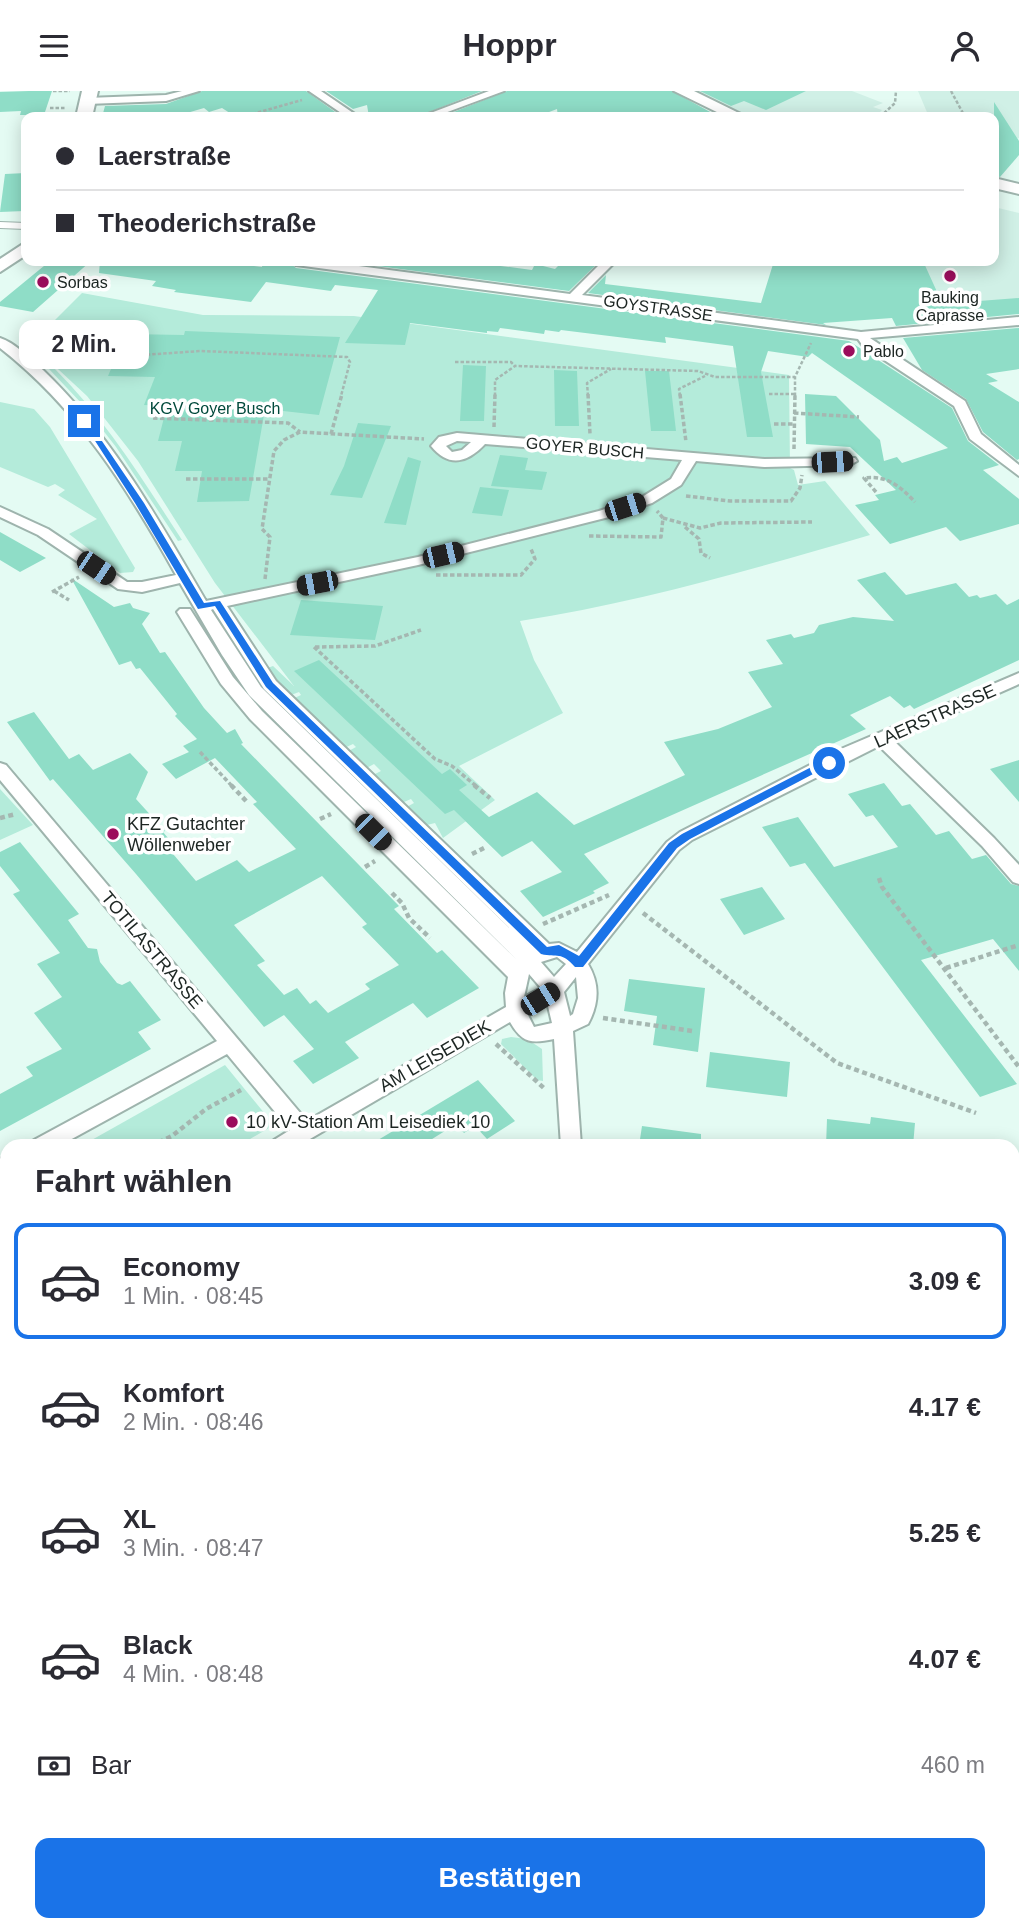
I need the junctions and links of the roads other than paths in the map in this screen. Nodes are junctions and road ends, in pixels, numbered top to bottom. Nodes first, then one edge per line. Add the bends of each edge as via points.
1 (194, 91) edge
2 (499, 91) edge
3 (682, 91) edge
4 (317, 93) edge
5 (89, 96) edge
6 (346, 112) edge
7 (439, 112) edge
8 (728, 112) edge
9 (999, 184) edge
10 (1019, 189) edge
11 (0, 225) edge
12 (21, 226) edge
13 (21, 251) edge
14 (334, 266) edge
15 (605, 266) edge
16 (0, 267) edge
17 (573, 297) junction
18 (1019, 321) edge
19 (862, 336) junction
20 (0, 342) edge
21 (440, 443) road end
22 (690, 457) junction
23 (850, 461) dead end
24 (1019, 473) edge
25 (0, 511) edge
26 (185, 577) junction
27 (201, 607) junction
28 (1019, 678) edge
29 (883, 740) junction
30 (0, 769) edge
31 (1019, 877) edge
32 (531, 963) junction
33 (579, 964) junction
34 (554, 990) junction
35 (515, 1013) junction
36 (563, 1028) junction
37 (231, 1043) junction
38 (304, 1132) junction
39 (54, 1139) edge
40 (292, 1139) edge
41 (571, 1139) edge

1 - 5 street via 166,98
2 - 7 street
3 - 8 street
4 - 6 street
9 - 10 street
11 - 12 lane
13 - 16 street
14 - 17 street, GOYSTRASSE
15 - 17 street
17 - 19 street, GOYSTRASSE
18 - 19 street, GOYSTRASSE
19 - 24 street via 960,404 975,436
20 - 26 street via 64,395 103,446
21 - 22 street, GOYER BUSCH via 457,437
22 - 23 street, GOYER BUSCH via 798,464
22 - 27 street via 676,482 647,500 418,561
25 - 26 street via 43,533 123,586
26 - 27 street
27 - 32 street via 270,685 525,933
27 - 32 street via 227,680 256,715
28 - 29 street, LAERSTRASSE
29 - 31 street
29 - 33 street, LAERSTRASSE via 847,753 686,836 673,846
30 - 37 street, TOTILASTRASSE
32 - 33 street via 559,950
32 - 34 street
32 - 35 street
33 - 34 street, LAERSTRASSE
33 - 36 street via 590,988 582,1017
34 - 35 street, AM LEISEDIEK
34 - 36 street
35 - 36 street via 530,1035
35 - 38 street, AM LEISEDIEK
36 - 41 street
37 - 38 street, TOTILASTRASSE
37 - 39 street
38 - 40 street, AM LEISEDIEK

